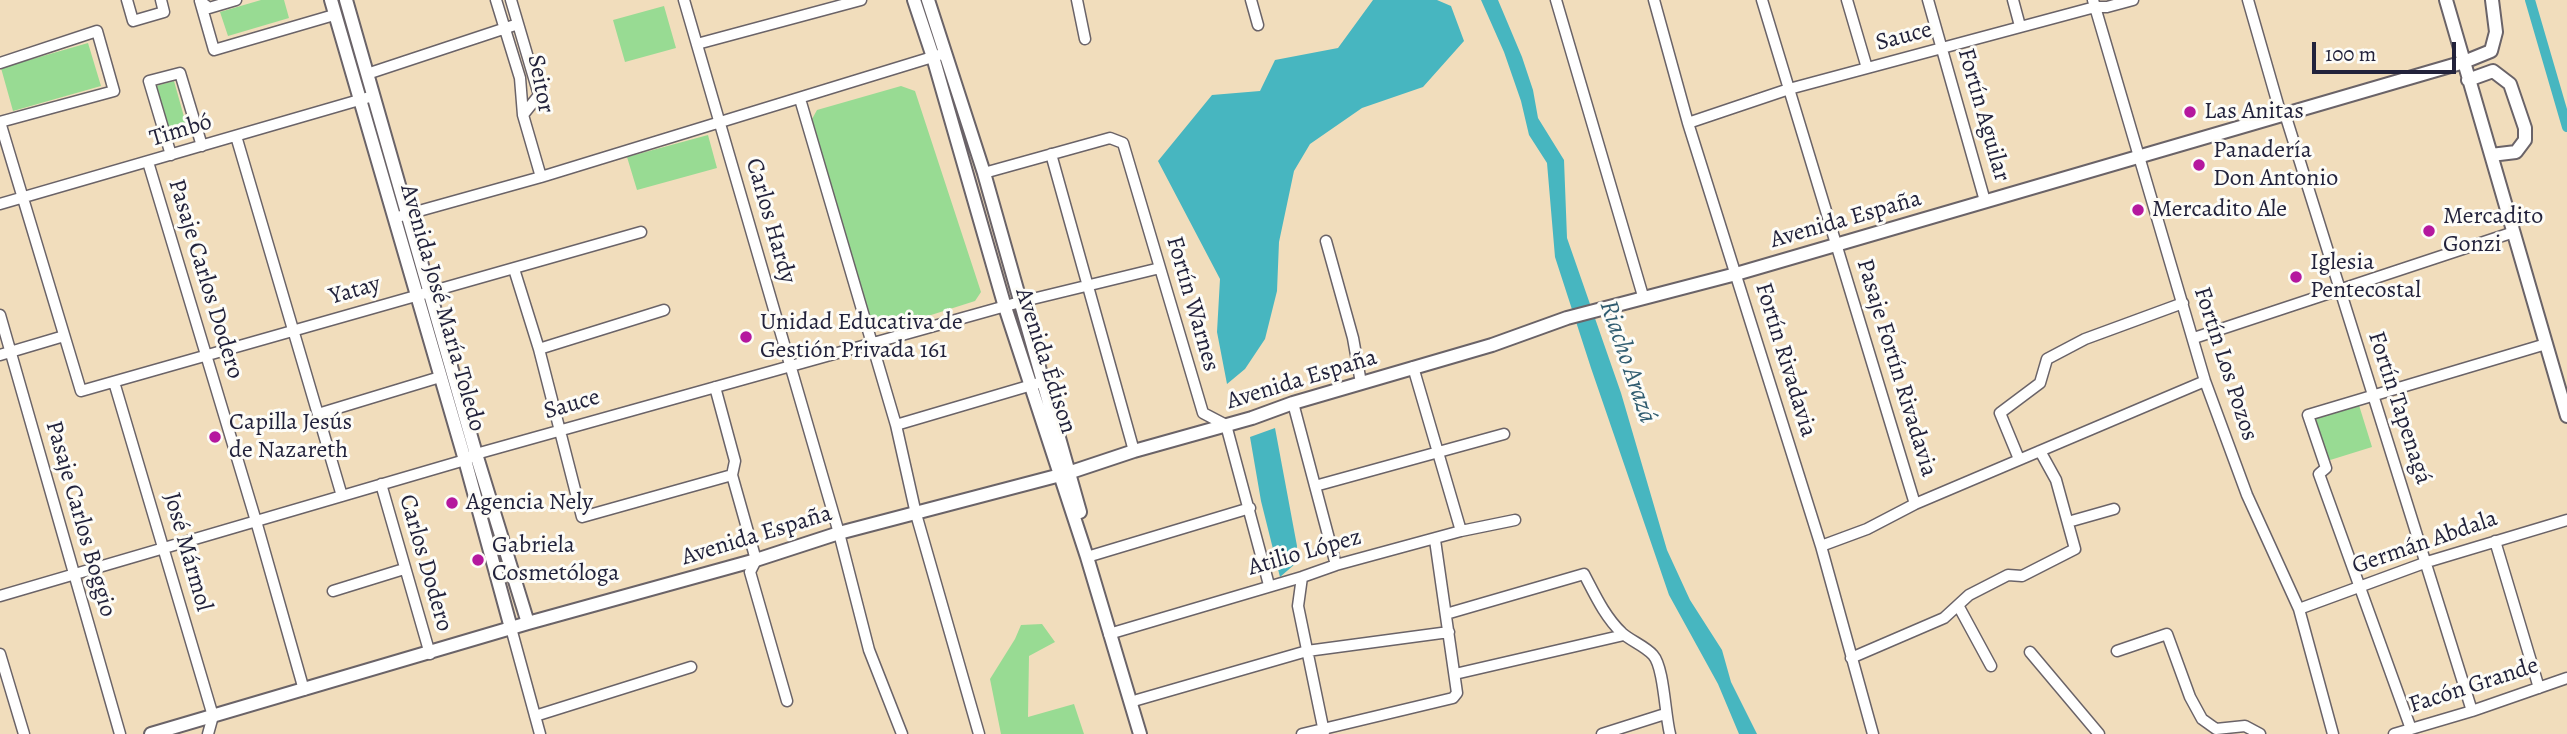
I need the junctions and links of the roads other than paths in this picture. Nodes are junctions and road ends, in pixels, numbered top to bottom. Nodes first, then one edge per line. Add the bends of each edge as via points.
1 (127, 0) edge
2 (161, 0) edge
3 (236, 0) edge
4 (331, 0) edge
5 (346, 0) edge
6 (496, 0) edge
7 (511, 0) edge
8 (684, 0) edge
9 (861, 0) edge
10 (914, 0) edge
11 (928, 0) edge
12 (1077, 0) edge
13 (1251, 0) edge
14 (1556, 0) edge
15 (1654, 0) edge
16 (1762, 0) edge
17 (1847, 0) edge
18 (1928, 0) edge
19 (2013, 0) edge
20 (2133, 0) edge
21 (2248, 0) edge
22 (2446, 0) edge
23 (2492, 0) edge
24 (2094, 3) edge
25 (334, 15) junction
26 (518, 23) junction
27 (1258, 25) dead end
28 (2020, 26) junction
29 (504, 27) junction
30 (1085, 39) dead end
31 (697, 44) junction
32 (1942, 49) junction
33 (939, 55) junction
34 (0, 62) edge
35 (2463, 62) junction
36 (1867, 68) junction
37 (367, 74) junction
38 (2468, 80) junction
39 (1789, 89) junction
40 (373, 96) junction
41 (800, 99) junction
42 (359, 100) junction
43 (2285, 114) junction
44 (523, 115) junction
45 (0, 122) edge
46 (719, 122) junction
47 (1688, 123) junction
48 (236, 136) junction
49 (202, 146) junction
50 (171, 155) junction
51 (1051, 155) junction
52 (2491, 155) junction
53 (2138, 156) junction
54 (148, 162) junction
55 (984, 173) junction
56 (541, 177) junction
57 (23, 198) junction
58 (1985, 201) junction
59 (0, 204) edge
60 (409, 214) junction
61 (393, 218) junction
62 (642, 232) dead end
63 (2514, 232) junction
64 (1326, 241) dead end
65 (1837, 244) junction
66 (1160, 268) junction
67 (514, 269) junction
68 (1736, 274) junction
69 (1089, 286) junction
70 (2339, 291) junction
71 (430, 292) junction
72 (416, 296) junction
73 (1643, 296) junction
74 (1020, 302) junction
75 (2183, 303) junction
76 (1005, 307) junction
77 (664, 310) dead end
78 (0, 316) edge
79 (293, 330) junction
80 (64, 336) junction
81 (2194, 338) junction
82 (872, 344) junction
83 (2546, 344) junction
84 (539, 349) junction
85 (11, 351) junction
86 (0, 355) edge
87 (205, 355) junction
88 (790, 366) junction
89 (1413, 367) junction
90 (440, 377) junction
91 (2205, 381) junction
92 (114, 382) junction
93 (1362, 383) junction
94 (1036, 384) junction
95 (715, 387) junction
96 (2373, 395) junction
97 (1293, 403) junction
98 (318, 414) junction
99 (2567, 416) edge
100 (896, 425) junction
101 (1226, 425) junction
102 (560, 430) junction
103 (1504, 434) dead end
104 (1134, 451) junction
105 (2040, 451) junction
106 (1438, 452) junction
107 (470, 457) junction
108 (2019, 459) junction
109 (1063, 474) junction
110 (732, 475) junction
111 (381, 484) junction
112 (1315, 486) junction
113 (342, 496) junction
114 (1915, 504) junction
115 (1250, 508) junction
116 (2114, 509) dead end
117 (916, 514) junction
118 (1515, 520) dead end
119 (2567, 520) edge
120 (256, 521) junction
121 (2068, 522) junction
122 (1461, 531) junction
123 (839, 533) junction
124 (1435, 540) junction
125 (2495, 541) junction
126 (1821, 546) junction
127 (165, 547) junction
128 (1090, 556) junction
129 (756, 560) junction
130 (2427, 562) junction
131 (1336, 565) junction
132 (404, 569) junction
133 (74, 574) junction
134 (1302, 578) junction
135 (1269, 585) junction
136 (2361, 586) junction
137 (333, 591) dead end
138 (0, 596) edge
139 (1959, 607) junction
140 (2298, 609) junction
141 (1446, 614) junction
142 (528, 623) junction
143 (511, 628) junction
144 (1449, 632) junction
145 (1111, 633) junction
146 (1624, 635) junction
147 (2117, 651) dead end
148 (1307, 652) junction
149 (2030, 652) dead end
150 (430, 653) junction
151 (0, 654) edge
152 (1851, 658) junction
153 (1991, 666) dead end
154 (691, 667) dead end
155 (1455, 674) junction
156 (2567, 678) edge
157 (2539, 688) junction
158 (304, 690) junction
159 (1137, 700) junction
160 (788, 701) dead end
161 (2472, 711) junction
162 (1665, 714) junction
163 (213, 716) junction
164 (535, 716) junction
165 (2411, 729) junction
166 (1324, 731) edge
167 (23, 734) edge
168 (120, 734) edge
169 (151, 734) edge
170 (208, 734) edge
171 (540, 734) edge
172 (902, 734) edge
173 (979, 734) edge
174 (1140, 734) edge
175 (1146, 734) edge
176 (1302, 734) edge
177 (1602, 734) edge
178 (1670, 734) edge
179 (1873, 734) edge
180 (2099, 734) edge
181 (2260, 734) edge
182 (2333, 734) edge
183 (2394, 734) edge

1 - 2 street via 133,21 164,12
3 - 25 street via 209,8 200,1 214,50
4 - 25 main road, Avenida José María Toledo
5 - 37 main road, Avenida José María Toledo
6 - 29 street, Seitor
7 - 26 street, Seitor
8 - 31 street, Carlos Hardy
9 - 31 street
10 - 33 main road, Avenida Édison
11 - 33 main road, Avenida Édison
12 - 30 street
13 - 27 street
14 - 73 street
15 - 47 street, Fortín Rivadavia
16 - 39 street, Pasaje Fortín Rivadavia
17 - 36 street
18 - 32 street, Fortín Aguilar
19 - 28 street
20 - 24 street, Sauce via 2108,7
21 - 43 street, Fortín Tapenagá via 2279,108
22 - 35 main road
23 - 35 main road, Avenida España via 2497,32 2491,51
24 - 28 street, Sauce
24 - 53 street, Fortín Los Pozos
25 - 42 main road, Avenida José María Toledo
26 - 29 street
26 - 44 street, Seitor via 538,95
28 - 32 street, Sauce
29 - 37 street
29 - 44 street, Seitor via 520,78
31 - 46 street, Carlos Hardy
32 - 36 street, Sauce
32 - 58 street, Fortín Aguilar
33 - 41 street
33 - 55 main road, Avenida Édison
33 - 76 main road, Avenida Édison
34 - 45 street via 97,31 114,91
35 - 38 main road
35 - 43 main road, Avenida España
36 - 39 street, Sauce
37 - 40 main road, Avenida José María Toledo
38 - 52 main road
38 - 52 main road via 2493,71 2504,77 2525,128 2525,141 2516,152
39 - 47 street, Sauce
39 - 65 street, Pasaje Fortín Rivadavia
40 - 42 street, Timbó
40 - 60 main road, Avenida José María Toledo
41 - 46 street
41 - 82 street
42 - 48 street, Timbó
42 - 61 main road, Avenida José María Toledo
43 - 53 main road, Avenida España
43 - 70 street, Fortín Tapenagá
44 - 56 street, Seitor
45 - 57 street
46 - 56 street
46 - 88 street, Carlos Hardy
47 - 68 street, Fortín Rivadavia
48 - 49 street, Timbó
48 - 79 street
49 - 50 street, Timbó
49 - 50 street via 180,73 149,81
50 - 54 street, Timbó
51 - 55 street
51 - 66 street, Fortín Warnes via 1110,138 1123,143
51 - 69 street
52 - 63 main road
53 - 58 main road, Avenida España
53 - 75 street, Fortín Los Pozos
54 - 57 street, Timbó
54 - 87 street, Pasaje Carlos Dodero
55 - 74 main road, Avenida Édison
56 - 60 street
57 - 59 street, Timbó
57 - 80 street
58 - 65 main road, Avenida España
60 - 61 street
60 - 71 main road, Avenida José María Toledo
61 - 72 main road, Avenida José María Toledo
62 - 67 street, Yatay
63 - 70 street
63 - 83 main road
64 - 93 street
65 - 68 main road, Avenida España
65 - 114 street, Pasaje Fortín Rivadavia
66 - 69 street, Sauce
66 - 101 street, Fortín Warnes via 1203,413
67 - 71 street, Yatay
67 - 84 street
68 - 73 main road, Avenida España
68 - 126 street, Fortín Rivadavia
69 - 74 street, Sauce
69 - 104 street
70 - 81 street
70 - 96 street, Fortín Tapenagá
71 - 72 street, Yatay
71 - 107 main road, Avenida José María Toledo
72 - 79 street, Yatay
72 - 90 main road, Avenida José María Toledo
73 - 89 main road, Avenida España
74 - 76 street, Sauce
74 - 94 main road, Avenida Édison
75 - 81 street, Fortín Los Pozos
75 - 108 street via 2085,339 2048,359 2040,383 2000,413
76 - 82 street, Sauce
76 - 94 main road, Avenida Édison
77 - 84 street
78 - 85 street, Pasaje Carlos Boggio
79 - 87 street, Yatay
79 - 98 street
80 - 85 street
80 - 92 street, Yatay via 81,391
81 - 91 street, Fortín Los Pozos
82 - 88 street, Sauce
82 - 100 street
83 - 96 street
83 - 99 main road
84 - 102 street
85 - 86 street
85 - 133 street, Pasaje Carlos Boggio
87 - 92 street, Yatay
87 - 120 street, Pasaje Carlos Dodero
88 - 95 street, Sauce
88 - 123 street, Carlos Hardy
89 - 93 main road, Avenida España
89 - 106 street
90 - 98 street
90 - 107 main road, Avenida José María Toledo
91 - 105 street
91 - 140 street, Fortín Los Pozos via 2247,495
92 - 127 street, José Mármol
93 - 97 main road, Avenida España
94 - 100 street
94 - 109 main road, Avenida Édison
95 - 102 street, Sauce
95 - 110 street via 735,461
96 - 130 street, Fortín Tapenagá
96 - 136 street via 2308,415 2326,468 2319,474
97 - 101 main road, Avenida España
97 - 112 street
98 - 113 street
100 - 117 street
101 - 104 main road, Avenida España
101 - 115 street
102 - 107 street, Sauce
102 - 110 street via 582,517
103 - 106 street
104 - 109 main road, Avenida España
105 - 108 street
105 - 121 street via 2056,480
106 - 112 street
106 - 122 street
107 - 111 street, Sauce
107 - 142 main road, Avenida José María Toledo
107 - 143 main road, Avenida José María Toledo
108 - 114 street
109 - 117 main road, Avenida España
109 - 128 main road, Avenida Édison
110 - 129 street
111 - 113 street, Sauce
111 - 132 street, Carlos Dodero
112 - 131 street
113 - 120 street, Sauce
114 - 126 street
115 - 128 street
115 - 135 street
116 - 121 street
117 - 123 main road, Avenida España
117 - 173 street
118 - 122 street, Atilio López
119 - 125 street, Germán Abdala
120 - 127 street, Sauce
120 - 158 street, Pasaje Carlos Dodero
121 - 139 street via 2074,549 2022,576 2008,575 1969,595
122 - 124 street, Atilio López
123 - 129 main road, Avenida España
123 - 172 street, Carlos Hardy via 869,650
124 - 131 street, Atilio López
124 - 141 street
125 - 130 street, Germán Abdala
125 - 157 street
126 - 152 street, Fortín Rivadavia
127 - 133 street, Sauce
127 - 163 street, José Mármol
128 - 145 main road, Avenida Édison
129 - 142 main road, Avenida España
129 - 160 street via 750,572
130 - 136 street, Germán Abdala
130 - 161 street, Fortín Tapenagá
131 - 134 street, Atilio López
132 - 137 street
132 - 150 street, Carlos Dodero
133 - 138 street, Sauce
133 - 168 street, Pasaje Carlos Boggio
134 - 135 street, Atilio López
134 - 148 street via 1298,606
135 - 145 street, Atilio López
136 - 140 street, Germán Abdala
136 - 165 street
139 - 152 street via 1944,618
139 - 153 street
140 - 182 street, Fortín Los Pozos
141 - 144 street
141 - 146 street via 1584,574 1610,621
142 - 143 main road, Avenida España
143 - 150 main road, Avenida España
143 - 164 street
144 - 148 street
144 - 155 street
145 - 159 main road, Avenida Édison
145 - 174 main road, Avenida Édison
146 - 155 street
146 - 162 street via 1653,655 1660,670
147 - 181 street via 2166,634 2202,719 2216,729 2245,726
148 - 159 street
148 - 166 street
149 - 180 street
150 - 158 main road, Avenida España
151 - 167 street
152 - 179 street, Fortín Rivadavia
154 - 164 street
155 - 166 street via 1458,693 1453,698
156 - 157 street, Facón Grande
157 - 161 street, Facón Grande
158 - 163 main road, Avenida España
159 - 175 main road, Avenida Édison
161 - 165 street, Facón Grande
162 - 177 street
162 - 178 street
163 - 169 main road, Avenida España
163 - 170 street
164 - 171 street
165 - 183 street, Facón Grande
166 - 176 street

